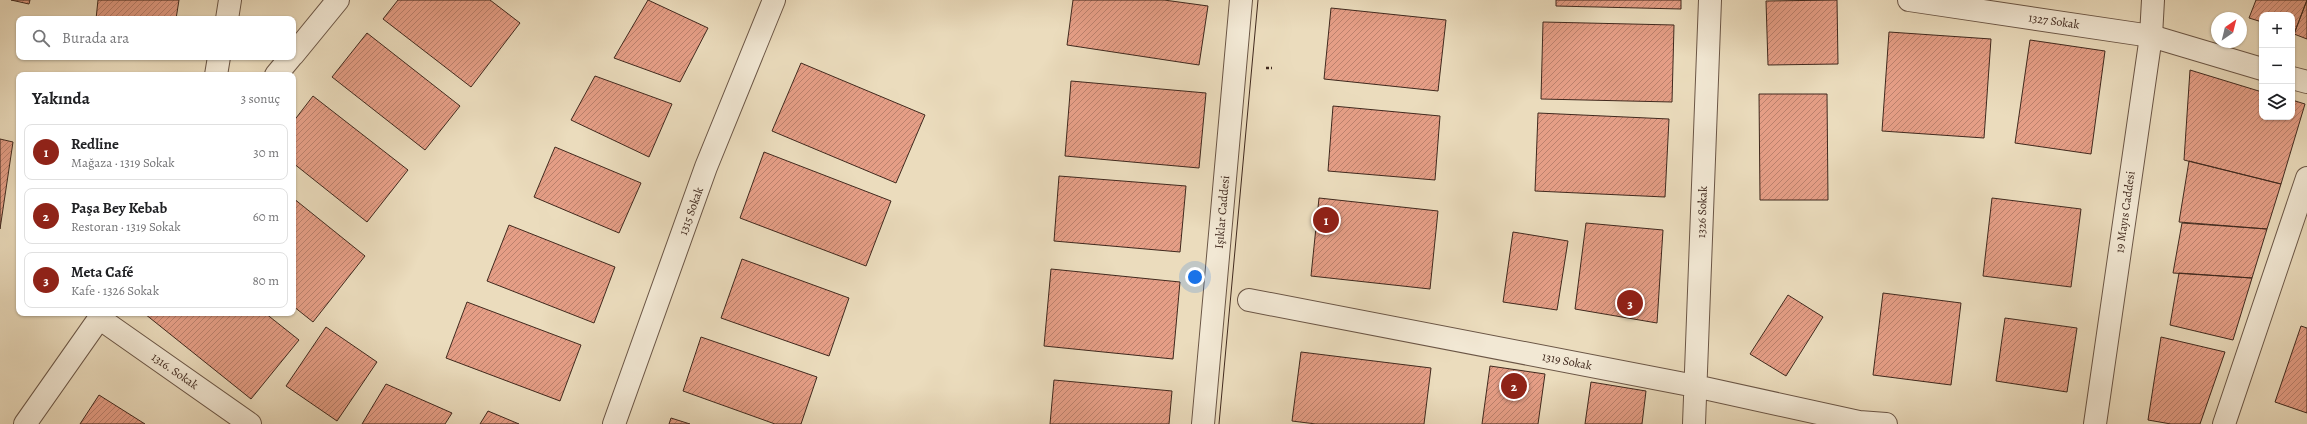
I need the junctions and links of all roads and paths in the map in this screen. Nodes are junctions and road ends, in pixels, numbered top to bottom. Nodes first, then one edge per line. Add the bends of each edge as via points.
1 (230, 0) edge
2 (338, 0) edge
3 (774, 0) edge
4 (1241, 0) edge
5 (1710, 0) edge
6 (1909, 0) edge
7 (2153, 0) edge
8 (227, 16) edge
9 (2151, 36) junction
10 (296, 51) edge
11 (218, 60) edge
12 (289, 60) edge
13 (2259, 68) edge
14 (216, 72) edge
15 (279, 72) edge
16 (2295, 79) edge
17 (2307, 82) edge
18 (2307, 178) edge
19 (1249, 300) dead end
20 (100, 316) edge
21 (102, 316) edge
22 (1696, 386) junction
23 (25, 424) edge
24 (250, 424) edge
25 (614, 424) edge
26 (1203, 424) edge
27 (1694, 424) edge
28 (1886, 424) edge
29 (2095, 424) edge
30 (2224, 424) edge

1 - 8 street
2 - 10 street
3 - 25 street, 1315 Sokak via 706,167
4 - 26 street, Işıklar Caddesi
5 - 22 street, 1326 Sokak
6 - 9 street, 1327 Sokak
7 - 9 street, 19 Mayıs Caddesi
9 - 13 street, 1327 Sokak
9 - 29 street, 19 Mayıs Caddesi
11 - 14 street
12 - 15 street
16 - 17 street
18 - 30 street
19 - 22 street, 1319 Sokak
20 - 23 street
21 - 24 street, 1316. Sokak
22 - 27 street, 1326 Sokak
22 - 28 street, 1319 Sokak via 1859,422

